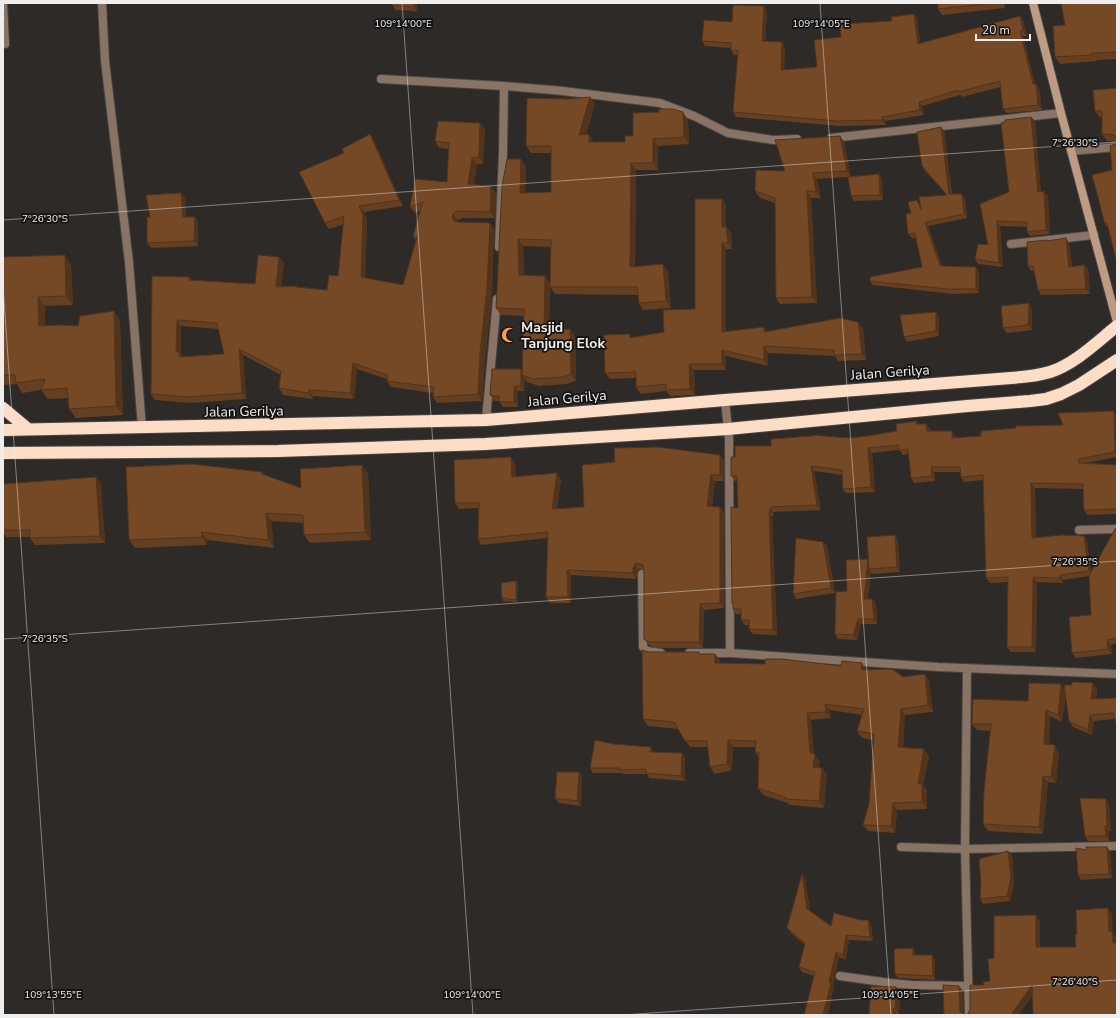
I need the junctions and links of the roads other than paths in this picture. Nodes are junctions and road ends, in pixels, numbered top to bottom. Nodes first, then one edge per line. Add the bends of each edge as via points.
1 (3, 3) edge
2 (102, 3) edge
3 (1033, 3) edge
4 (5, 44) dead end
5 (381, 79) dead end
6 (504, 86) junction
7 (1061, 113) junction
8 (804, 138) edge
9 (820, 138) edge
10 (1117, 147) edge
11 (1072, 151) junction
12 (1094, 235) junction
13 (1011, 244) dead end
14 (499, 255) edge
15 (498, 287) edge
16 (1117, 322) edge
17 (1117, 326) edge
18 (1117, 360) edge
19 (724, 400) junction
20 (3, 408) edge
21 (486, 420) junction
22 (142, 428) junction
23 (28, 429) junction
24 (728, 429) junction
25 (3, 430) edge
26 (3, 453) edge
27 (1117, 529) edge
28 (1079, 530) dead end
29 (642, 574) edge
30 (669, 652) edge
31 (684, 653) edge
32 (730, 653) junction
33 (968, 668) junction
34 (1117, 674) edge
35 (1117, 846) edge
36 (901, 847) dead end
37 (965, 849) junction
38 (840, 976) dead end
39 (969, 986) junction
40 (969, 1015) edge

1 - 4 street
2 - 22 street via 105,61 129,262
3 - 7 street
5 - 6 street
6 - 8 street via 660,103 728,132 773,140
6 - 14 street via 503,153 496,224
7 - 9 street
7 - 11 street
10 - 11 street
11 - 12 street
12 - 13 street
12 - 16 street
15 - 21 street
17 - 19 highway, Jalan Gerilya via 1072,362 1050,372 1031,376
18 - 24 highway via 1061,394 1046,399
19 - 21 highway, Jalan Gerilya
19 - 24 street
20 - 23 highway
21 - 22 highway, Jalan Gerilya
22 - 23 highway, Jalan Gerilya
23 - 25 highway, Jalan Gerilya
24 - 26 highway via 485,444 278,451
24 - 32 street
27 - 28 street
29 - 30 street via 643,647 646,651
31 - 32 street
32 - 33 street
33 - 34 street
33 - 37 street
35 - 37 street
36 - 37 street
37 - 39 street
38 - 39 street via 912,985
39 - 40 street

